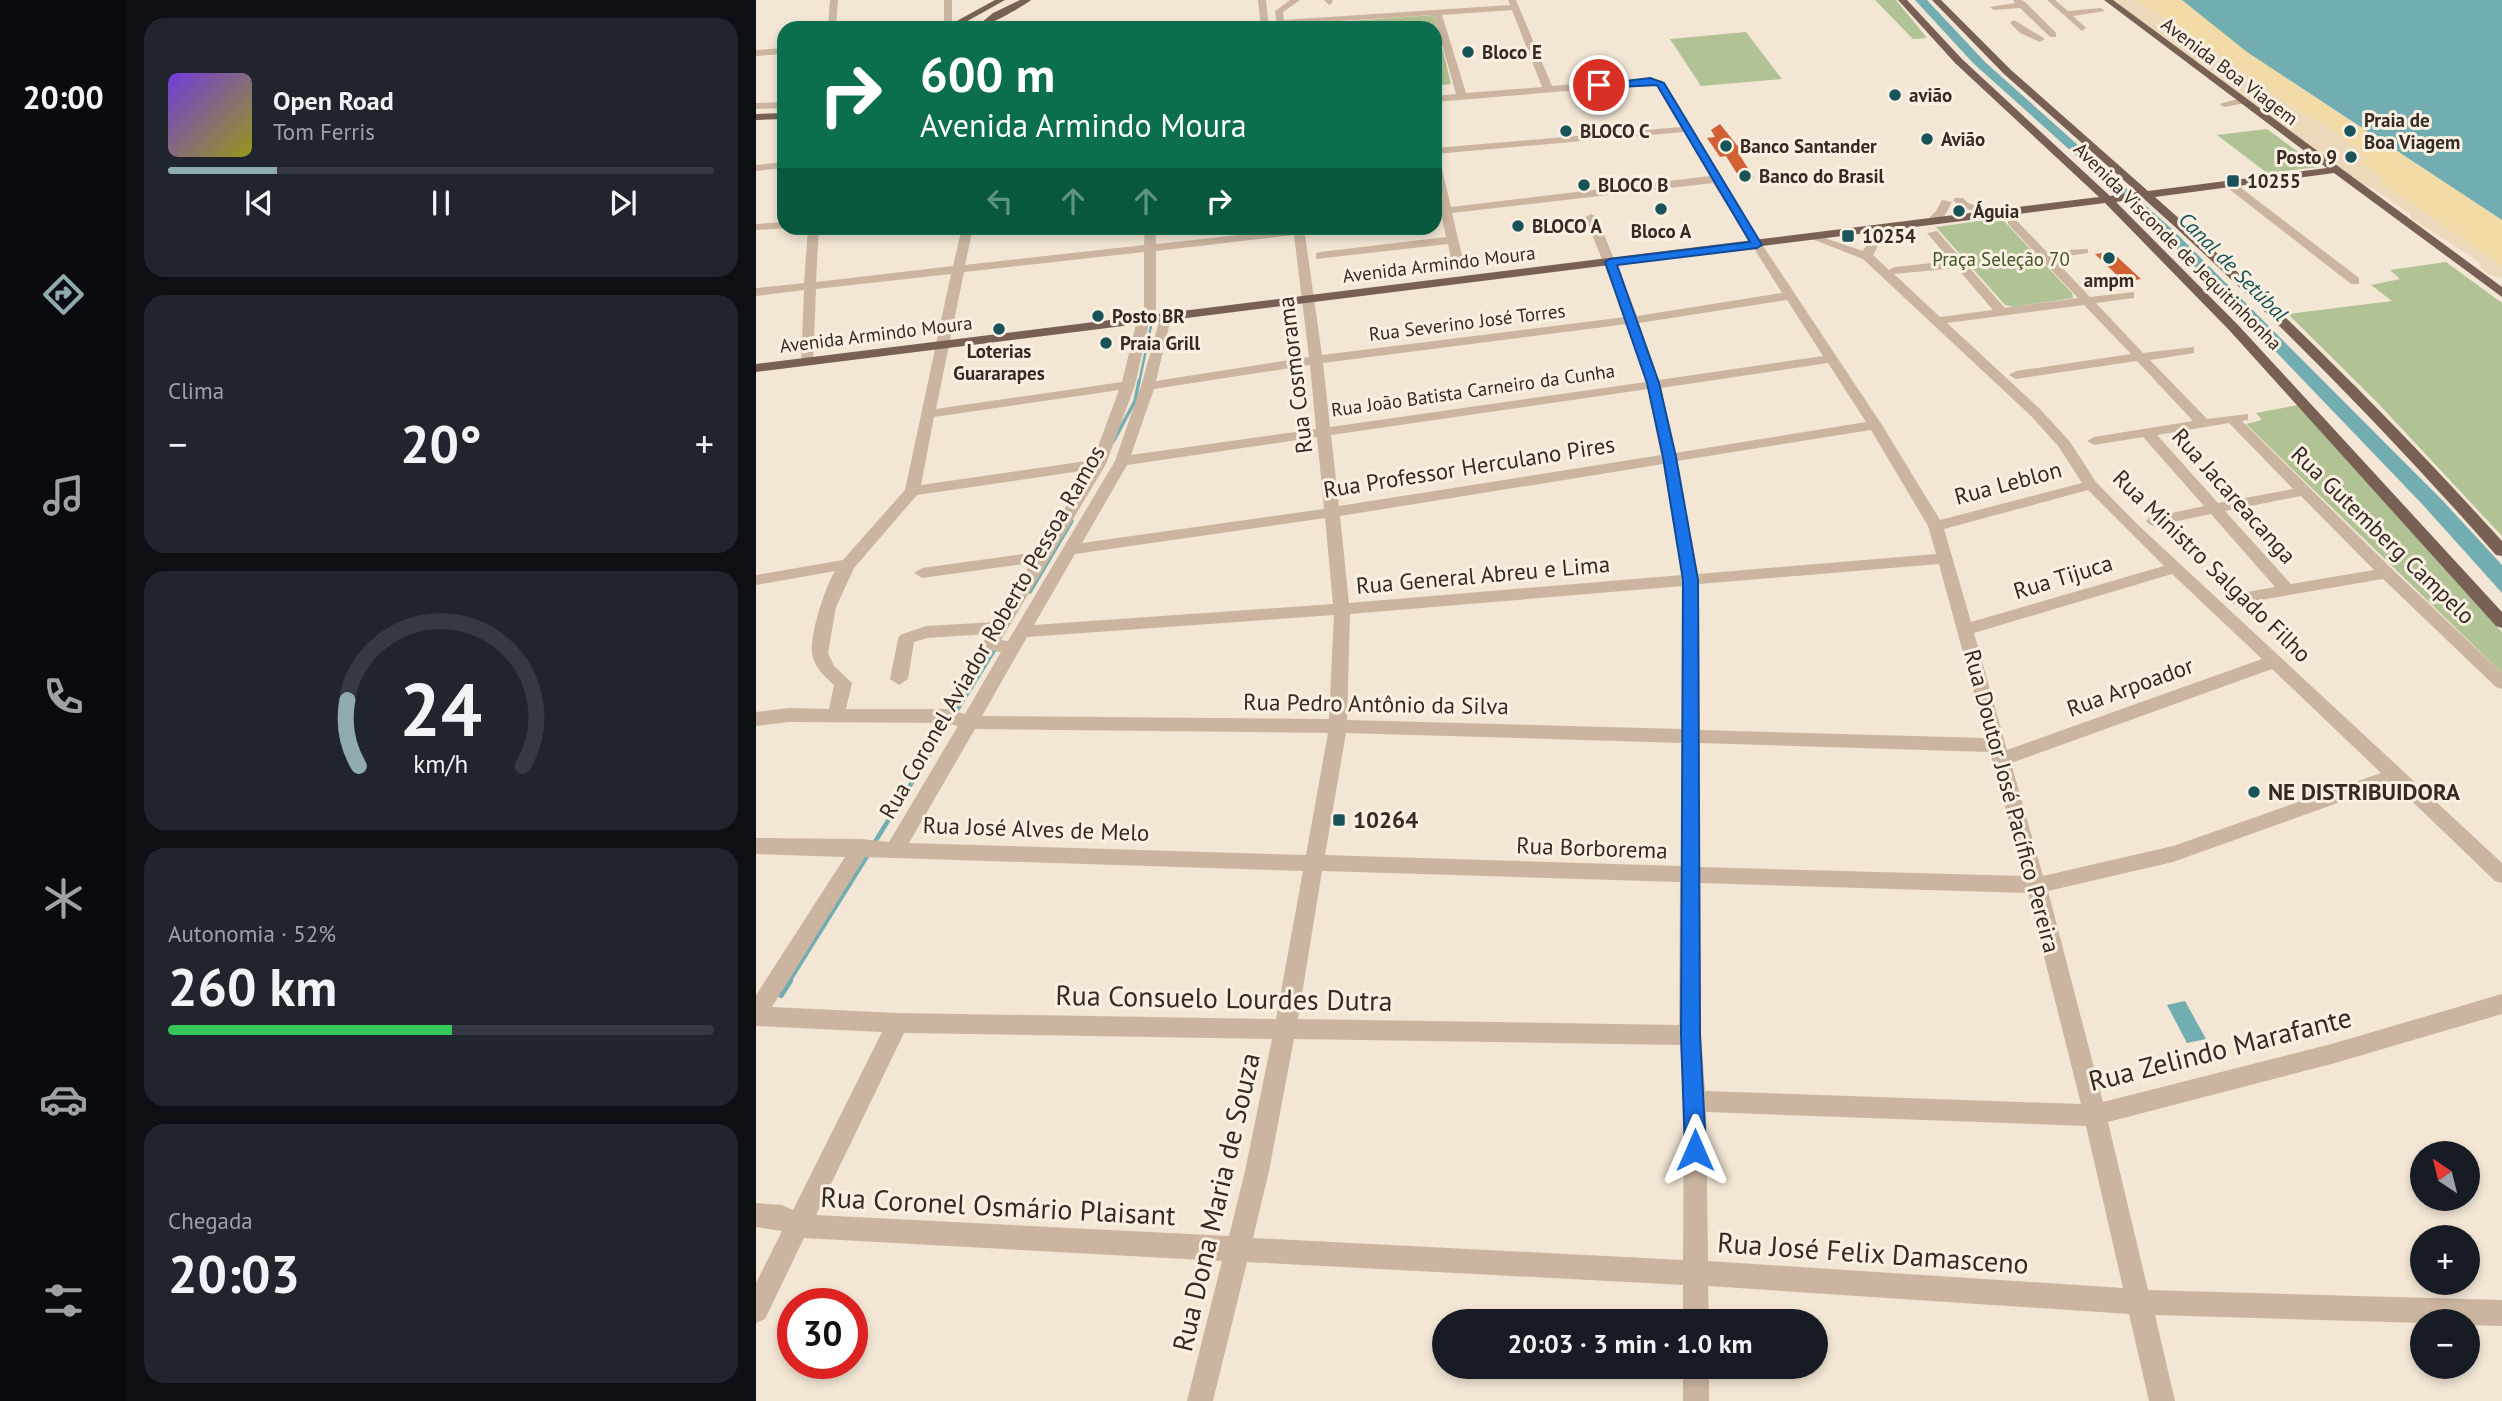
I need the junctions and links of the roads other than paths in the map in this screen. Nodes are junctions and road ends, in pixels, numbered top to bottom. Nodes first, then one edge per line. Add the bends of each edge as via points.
1 (834, 0) edge
2 (948, 0) edge
3 (1001, 0) edge
4 (1027, 0) edge
5 (1262, 0) edge
6 (1283, 0) edge
7 (1296, 0) edge
8 (1902, 0) edge
9 (1936, 0) edge
10 (2108, 0) edge
11 (2047, 1) edge
12 (1513, 3) edge
13 (2023, 3) edge
14 (1994, 7) dead end
15 (1264, 10) junction
16 (2101, 11) dead end
17 (1437, 12) junction
18 (2066, 14) junction
19 (948, 16) junction
20 (965, 17) junction
21 (832, 21) edge
22 (948, 21) edge
23 (959, 21) edge
24 (989, 21) edge
25 (1265, 21) edge
26 (1279, 21) edge
27 (1306, 21) edge
28 (1440, 21) edge
29 (2014, 23) dead end
30 (2082, 28) dead end
31 (1442, 29) edge
32 (2053, 35) dead end
33 (2040, 39) dead end
34 (777, 52) edge
35 (756, 53) edge
36 (1548, 89) junction
37 (1442, 90) edge
38 (1461, 92) junction
39 (1442, 97) edge
40 (2242, 101) junction
41 (777, 104) edge
42 (2224, 104) dead end
43 (756, 106) edge
44 (777, 116) edge
45 (756, 117) edge
46 (1688, 129) junction
47 (1442, 150) edge
48 (777, 166) edge
49 (756, 167) edge
50 (2334, 170) junction
51 (1716, 179) junction
52 (2228, 183) junction
53 (2141, 195) junction
54 (1442, 197) edge
55 (2114, 198) junction
56 (1445, 212) junction
57 (1993, 213) junction
58 (1591, 217) dead end
59 (2012, 222) dead end
60 (777, 226) edge
61 (756, 227) edge
62 (1933, 227) junction
63 (1882, 228) junction
64 (813, 235) edge
65 (965, 235) edge
66 (1150, 235) edge
67 (1252, 235) edge
68 (1300, 235) edge
69 (1813, 237) junction
70 (1451, 240) junction
71 (1757, 245) junction
72 (1151, 248) junction
73 (2084, 251) dead end
74 (1320, 256) dead end
75 (1867, 256) junction
76 (2044, 256) junction
77 (1610, 262) junction
78 (1961, 264) junction
79 (1459, 268) dead end
80 (958, 269) junction
81 (1895, 271) dead end
82 (2355, 281) dead end
83 (809, 286) junction
84 (756, 292) edge
85 (2502, 293) edge
86 (2130, 295) dead end
87 (1790, 296) junction
88 (1310, 300) junction
89 (2087, 301) junction
90 (2002, 312) junction
91 (1153, 319) junction
92 (1632, 320) junction
93 (1936, 321) junction
94 (941, 345) junction
95 (2189, 350) dead end
96 (2140, 356) junction
97 (1831, 359) junction
98 (1316, 360) junction
99 (807, 362) junction
100 (756, 368) edge
101 (2016, 375) dead end
102 (1653, 383) junction
103 (1128, 386) junction
104 (1148, 386) junction
105 (928, 414) junction
106 (2204, 424) junction
107 (1875, 425) junction
108 (1325, 431) junction
109 (2147, 433) junction
110 (2094, 441) dead end
111 (1669, 457) junction
112 (1122, 461) junction
113 (1099, 464) junction
114 (2091, 485) junction
115 (912, 491) junction
116 (2304, 491) junction
117 (2214, 510) junction
118 (1334, 512) junction
119 (2154, 521) dead end
120 (1936, 526) junction
121 (1069, 550) junction
122 (2502, 551) edge
123 (1044, 555) junction
124 (1946, 558) junction
125 (848, 564) junction
126 (2174, 568) junction
127 (922, 573) dead end
128 (2386, 573) junction
129 (756, 580) edge
130 (1691, 580) junction
131 (2286, 589) junction
132 (2237, 599) dead end
133 (1342, 610) junction
134 (2502, 622) edge
135 (999, 628) junction
136 (1965, 630) junction
137 (1009, 643) junction
138 (2276, 661) junction
139 (899, 678) dead end
140 (2502, 683) edge
141 (836, 715) junction
142 (756, 719) edge
143 (958, 719) junction
144 (1338, 726) junction
145 (1690, 738) junction
146 (1998, 752) junction
147 (2395, 775) junction
148 (756, 846) edge
149 (876, 848) junction
150 (1315, 862) junction
151 (2502, 875) edge
152 (1689, 877) junction
153 (2036, 885) junction
154 (2502, 1004) edge
155 (756, 1015) edge
156 (898, 1023) junction
157 (1285, 1029) junction
158 (1690, 1035) junction
159 (1695, 1101) junction
160 (2095, 1115) junction
161 (756, 1215) edge
162 (797, 1226) junction
163 (1239, 1248) junction
164 (1695, 1272) junction
165 (2138, 1302) junction
166 (1696, 1309) edge
167 (756, 1310) edge
168 (2502, 1313) edge
169 (1696, 1379) edge
170 (1200, 1401) edge
171 (1696, 1401) edge
172 (2162, 1401) edge

1 - 21 street
2 - 19 street
3 - 20 main road
4 - 24 main road
5 - 15 street
6 - 15 street
7 - 26 street via 1279,11
8 - 55 main road, Avenida Visconde de Jequitinhonha via 1961,64
9 - 53 main road, Avenida Visconde de Jequitinhonha via 1998,65
10 - 40 main road, Avenida Boa Viagem
11 - 18 street
12 - 17 street
12 - 36 street
13 - 14 street
13 - 32 street
15 - 25 street
16 - 18 street
17 - 27 street
17 - 28 street
18 - 30 street
19 - 20 street
19 - 22 street
20 - 23 main road
29 - 33 street
31 - 38 street
34 - 35 street
36 - 38 street
36 - 46 street, Rua Doutor José Pacífico Pereira via 1657,82
37 - 38 street
38 - 39 street
40 - 42 street
40 - 50 main road, Avenida Boa Viagem
41 - 43 street
44 - 45 main road
46 - 47 street
46 - 51 street, Rua Doutor José Pacífico Pereira
48 - 49 street
50 - 52 main road, Avenida Armindo Moura
50 - 85 main road, Avenida Boa Viagem
51 - 56 street
51 - 71 street, Rua Doutor José Pacífico Pereira
52 - 53 main road, Avenida Armindo Moura
52 - 82 street
53 - 55 main road, Avenida Armindo Moura
53 - 122 main road, Avenida Visconde de Jequitinhonha via 2320,356
54 - 56 street
55 - 57 main road, Avenida Armindo Moura
55 - 134 main road, Avenida Visconde de Jequitinhonha
56 - 70 street
57 - 62 main road, Avenida Armindo Moura
57 - 62 street via 1961,203 1945,204
58 - 77 street
59 - 76 street
60 - 61 street
62 - 63 main road, Avenida Armindo Moura
62 - 78 street
63 - 69 main road, Avenida Armindo Moura
63 - 75 street
64 - 83 street
65 - 80 street
66 - 72 street, Rua Coronel Aviador Roberto Pessoa Ramos
67 - 72 street
68 - 88 street, Rua Cosmorama
69 - 71 main road, Avenida Armindo Moura
69 - 75 street, Rua Ministro Salgado Filho
70 - 74 street
70 - 79 street
71 - 77 main road, Avenida Armindo Moura
71 - 87 street, Rua Doutor José Pacífico Pereira
72 - 80 street
72 - 91 street, Rua Coronel Aviador Roberto Pessoa Ramos
73 - 76 street
75 - 93 street, Rua Ministro Salgado Filho
76 - 89 street
77 - 88 main road, Avenida Armindo Moura
77 - 92 street
78 - 81 street
78 - 90 street
80 - 83 street
80 - 94 street
83 - 84 street
83 - 99 street
86 - 89 street
87 - 92 street, Rua Severino José Torres
87 - 97 street, Rua Doutor José Pacífico Pereira
88 - 91 main road, Avenida Armindo Moura
88 - 98 street, Rua Cosmorama
89 - 90 street
89 - 96 street
90 - 93 street
91 - 94 main road, Avenida Armindo Moura
91 - 103 street
91 - 104 street, Rua Coronel Aviador Roberto Pessoa Ramos
92 - 98 street, Rua Severino José Torres
92 - 102 street
93 - 114 street, Rua Ministro Salgado Filho via 2036,413 2065,445
94 - 99 main road, Avenida Armindo Moura
94 - 105 street
95 - 96 street
96 - 101 street
96 - 106 street
97 - 102 street, Rua João Batista Carneiro da Cunha
97 - 107 street, Rua Doutor José Pacífico Pereira
98 - 104 street, Rua Severino José Torres
98 - 108 street, Rua Cosmorama
99 - 100 main road, Avenida Armindo Moura
102 - 108 street, Rua João Batista Carneiro da Cunha
102 - 111 street
103 - 105 street
103 - 113 street
104 - 112 street, Rua Coronel Aviador Roberto Pessoa Ramos
105 - 115 street
106 - 109 street
106 - 116 street, Rua Gutemberg Campelo via 2239,418
107 - 111 street, Rua Professor Herculano Pires
107 - 120 street, Rua Doutor José Pacífico Pereira
108 - 112 street, Rua João Batista Carneiro da Cunha
108 - 118 street, Rua Cosmorama
109 - 110 street
109 - 117 street, Rua Jacareacanga
111 - 118 street, Rua Professor Herculano Pires
111 - 130 street
112 - 121 street, Rua Coronel Aviador Roberto Pessoa Ramos
113 - 115 street
113 - 123 street
114 - 120 street, Rua Leblon
114 - 126 street, Rua Ministro Salgado Filho
115 - 125 street
116 - 117 street
116 - 128 street, Rua Gutemberg Campelo
117 - 119 street
117 - 131 street, Rua Jacareacanga
118 - 121 street, Rua Professor Herculano Pires
118 - 133 street, Rua Cosmorama
120 - 124 street, Rua Doutor José Pacífico Pereira
121 - 137 street, Rua Coronel Aviador Roberto Pessoa Ramos
123 - 127 street
123 - 135 street
124 - 130 street, Rua General Abreu e Lima
124 - 136 street, Rua Doutor José Pacífico Pereira
125 - 129 street
125 - 141 street via 832,594 821,641 821,659 843,683
126 - 136 street, Rua Tijuca
126 - 138 street, Rua Ministro Salgado Filho
128 - 131 street
128 - 140 street, Rua Gutemberg Campelo
130 - 133 street, Rua General Abreu e Lima
130 - 145 street
131 - 132 street
133 - 137 street, Rua General Abreu e Lima
133 - 144 street, Rua Cosmorama
135 - 137 street via 992,641
135 - 139 street via 926,632 906,639
136 - 146 street, Rua Doutor José Pacífico Pereira
137 - 143 street, Rua Coronel Aviador Roberto Pessoa Ramos
138 - 146 street, Rua Arpoador
138 - 147 street, Rua Ministro Salgado Filho
141 - 142 street, Rua Pedro Antônio da Silva
141 - 143 street, Rua Pedro Antônio da Silva
143 - 144 street, Rua Pedro Antônio da Silva
143 - 149 street, Rua Coronel Aviador Roberto Pessoa Ramos
144 - 145 street, Rua Pedro Antônio da Silva
144 - 150 street, Rua Dona Maria de Souza
145 - 146 street, Rua Pedro Antônio da Silva
145 - 152 street
146 - 153 street, Rua Doutor José Pacífico Pereira
147 - 151 street, Rua Ministro Salgado Filho
147 - 153 street, Rua Borborema via 2134,867
148 - 149 street, Rua José Alves de Melo
149 - 150 street, Rua José Alves de Melo
149 - 155 street, Rua Coronel Aviador Roberto Pessoa Ramos
150 - 152 street, Rua Borborema
150 - 157 street, Rua Dona Maria de Souza
152 - 153 street, Rua Borborema
152 - 158 street
153 - 160 street, Rua Doutor José Pacífico Pereira
154 - 160 street, Rua Zelindo Marafante
155 - 156 street, Rua Consuelo Lourdes Dutra
156 - 157 street, Rua Consuelo Lourdes Dutra
156 - 162 street
157 - 158 street, Rua Consuelo Lourdes Dutra
157 - 163 street, Rua Dona Maria de Souza
158 - 159 street
159 - 160 street, Rua Zelindo Marafante
159 - 164 street
160 - 165 street, Rua Doutor José Pacífico Pereira
161 - 162 street, Rua Coronel Osmário Plaisant via 782,1217
162 - 163 street, Rua Coronel Osmário Plaisant
162 - 167 street
163 - 164 street, Rua José Felix Damasceno
163 - 170 street, Rua Dona Maria de Souza
164 - 165 street, Rua José Felix Damasceno
164 - 166 street
165 - 168 street, Rua José Felix Damasceno
165 - 172 street, Rua Doutor José Pacífico Pereira
169 - 171 street

